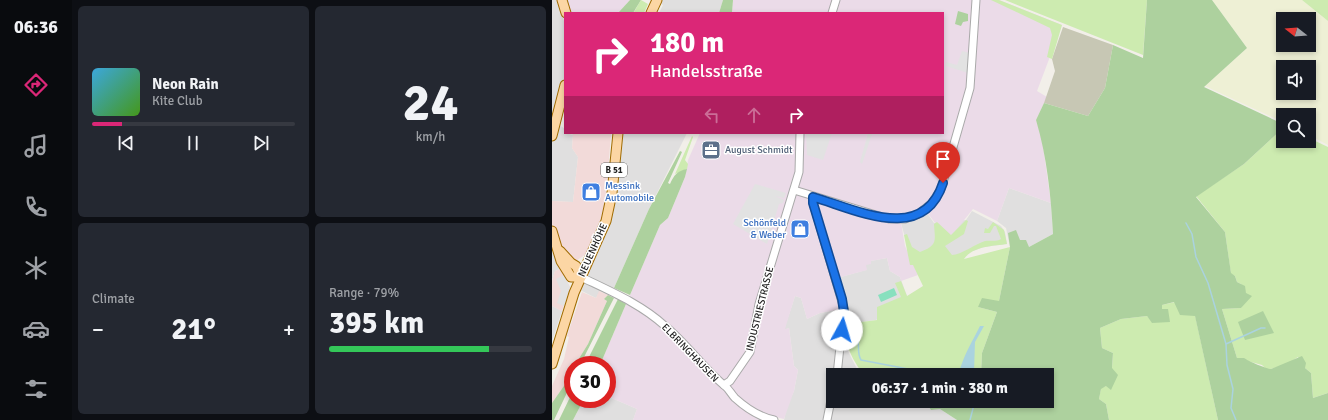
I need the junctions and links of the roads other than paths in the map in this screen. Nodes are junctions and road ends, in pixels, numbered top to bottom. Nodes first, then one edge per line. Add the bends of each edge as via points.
1 (562, 0) edge
2 (657, 0) edge
3 (836, 0) edge
4 (976, 0) edge
5 (566, 12) edge
6 (651, 12) edge
7 (832, 12) edge
8 (564, 88) edge
9 (555, 116) edge
10 (618, 134) edge
11 (800, 134) edge
12 (552, 136) edge
13 (794, 190) junction
14 (813, 197) junction
15 (552, 231) edge
16 (554, 241) edge
17 (581, 277) junction
18 (553, 357) edge
19 (839, 368) edge
20 (724, 385) junction
21 (829, 408) edge
22 (774, 420) edge
23 (827, 420) edge

1 - 5 main road
2 - 6 main road
3 - 7 street
4 - 14 street via 969,91 942,187 932,203 918,214 896,220
8 - 9 main road
9 - 12 main road
10 - 17 main road, NEUENHÖHE / B 51 via 612,193 606,221
11 - 13 street, INDUSTRIESTRASSE via 800,167
13 - 14 street
13 - 20 street, INDUSTRIESTRASSE via 759,304 749,354
14 - 19 street via 844,309
15 - 16 main road
16 - 17 main road via 565,269 571,277
17 - 18 main road, NEUENHÖHE / B 51
17 - 20 street, ELBRINGHAUSEN via 631,302 664,325
20 - 22 street, ELBRINGHAUSEN via 744,405
21 - 23 street

